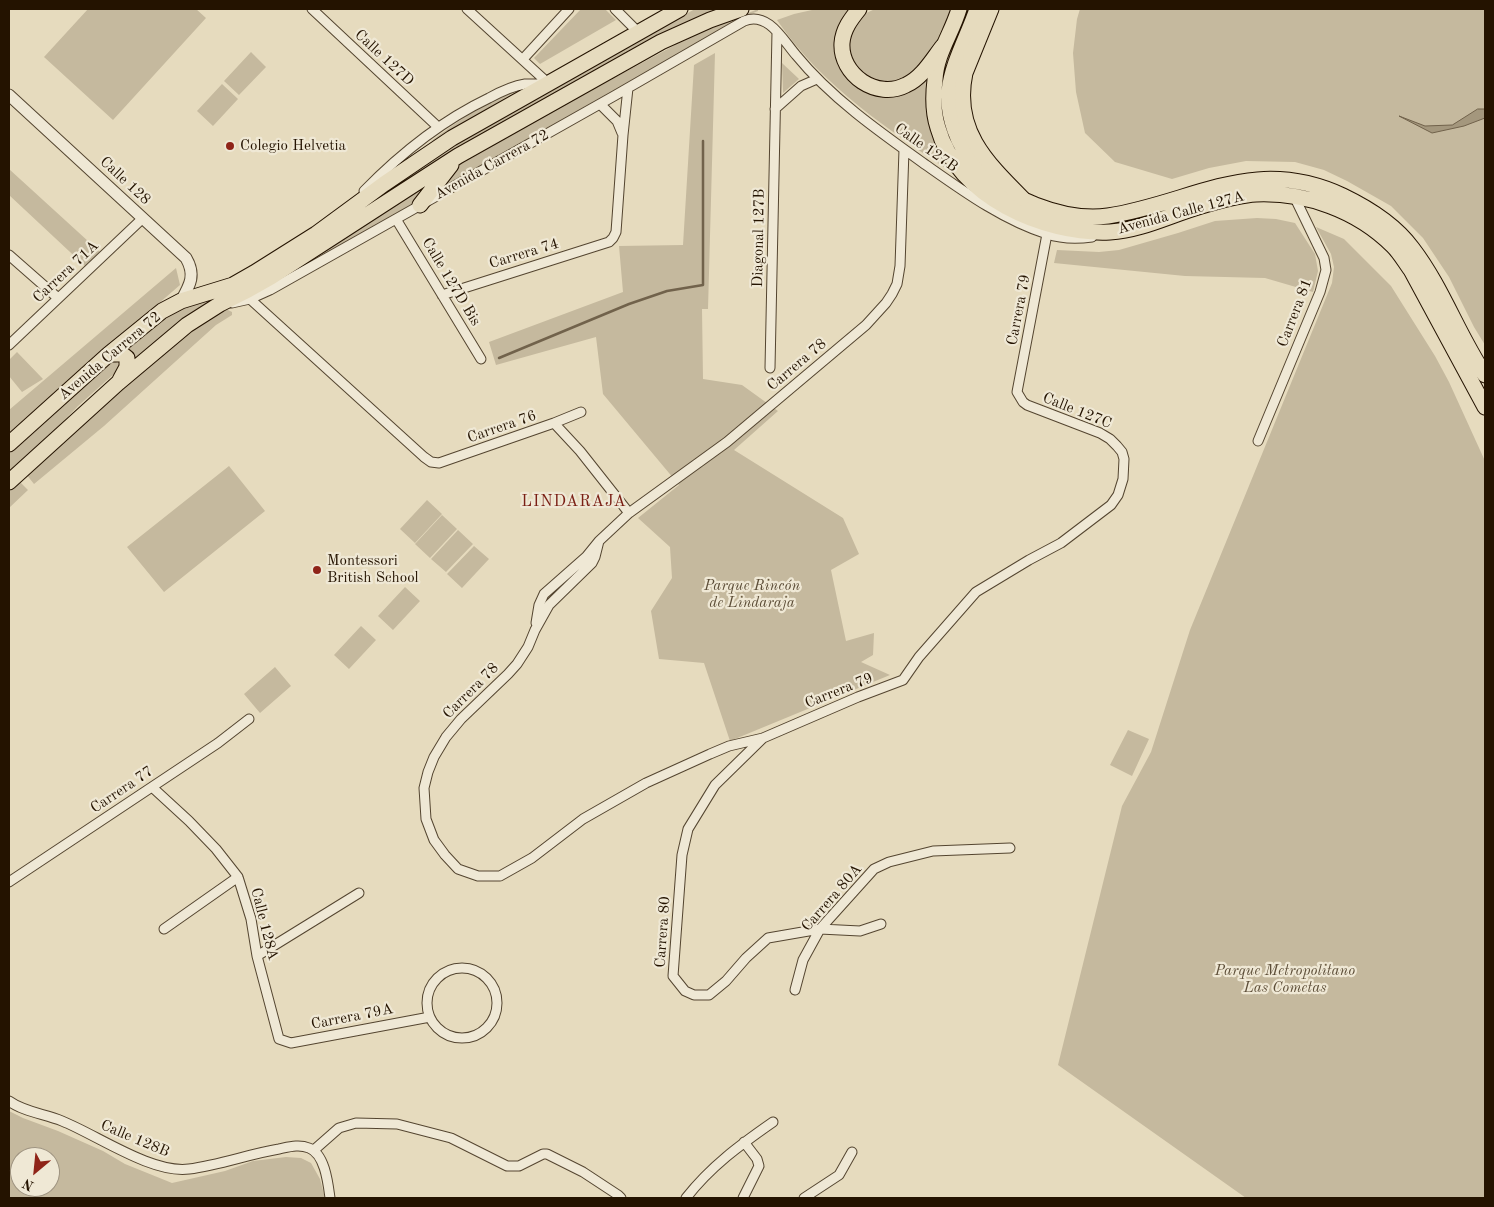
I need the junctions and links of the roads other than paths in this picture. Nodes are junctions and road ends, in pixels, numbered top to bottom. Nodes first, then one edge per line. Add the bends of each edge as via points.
1 (312, 9) edge
2 (467, 9) edge
3 (569, 9) edge
4 (614, 9) edge
5 (680, 9) edge
6 (742, 9) edge
7 (859, 9) edge
8 (959, 9) edge
9 (977, 9) edge
10 (991, 9) edge
11 (760, 19) joint
12 (777, 32) junction
13 (639, 33) junction
14 (943, 46) junction
15 (522, 59) junction
16 (817, 79) junction
17 (549, 84) junction
18 (628, 88) junction
19 (9, 95) edge
20 (600, 104) junction
21 (776, 109) junction
22 (438, 127) junction
23 (623, 135) junction
24 (904, 150) junction
25 (458, 156) junction
26 (1294, 196) junction
27 (1022, 198) junction
28 (420, 205) junction
29 (350, 208) junction
30 (143, 218) junction
31 (396, 220) junction
32 (1109, 232) junction
33 (1047, 234) junction
34 (9, 255) edge
35 (442, 295) junction
36 (58, 298) junction
37 (250, 300) junction
38 (181, 301) junction
39 (220, 304) junction
40 (9, 345) edge
41 (109, 354) junction
42 (481, 359) dead end
43 (770, 368) dead end
44 (1485, 375) edge
45 (118, 383) junction
46 (1017, 392) joint
47 (1485, 407) edge
48 (581, 412) dead end
49 (554, 423) junction
50 (1258, 441) dead end
51 (9, 444) edge
52 (1124, 459) joint
53 (9, 482) edge
54 (629, 513) junction
55 (599, 540) junction
56 (541, 600) junction
57 (549, 605) junction
58 (536, 630) junction
59 (249, 719) dead end
60 (763, 738) junction
61 (152, 787) junction
62 (1010, 848) dead end
63 (500, 876) joint
64 (238, 877) junction
65 (9, 882) edge
66 (359, 892) dead end
67 (881, 924) dead end
68 (164, 929) dead end
69 (820, 929) junction
70 (257, 956) junction
71 (795, 990) dead end
72 (430, 1017) junction
73 (279, 1040) joint
74 (9, 1101) edge
75 (773, 1122) dead end
76 (744, 1142) junction
77 (314, 1150) junction
78 (852, 1152) dead end
79 (330, 1198) edge
80 (621, 1198) edge
81 (686, 1198) edge
82 (743, 1198) edge
83 (804, 1198) edge

1 - 22 street, Calle 127D
2 - 15 street
3 - 15 street
4 - 13 street
5 - 13 main road, Avenida Carrera 72
6 - 25 main road, Avenida Carrera 72 via 661,42
7 - 14 main road via 846,26 843,51 850,71 858,80 876,88 889,90 906,86 918,77
8 - 14 main road, Avenida Calle 127A
9 - 27 main road, Avenida Calle 127A via 952,76 950,112 963,148 974,164 988,177
10 - 27 main road via 965,72 964,109 980,152
11 - 12 street, Calle 127B
11 - 18 street, Avenida Carrera 72 via 744,20
12 - 16 street, Calle 127B
12 - 21 street, Diagonal 127B
13 - 17 main road, Avenida Carrera 72
14 - 32 main road, Avenida Calle 127A via 935,77 934,115 943,142 959,170 983,192 1034,219 1074,229
15 - 17 street
16 - 21 street via 801,86
16 - 24 street, Calle 127B
17 - 22 street, Avenida Carrera 72 via 524,84 507,89
17 - 29 main road, Avenida Carrera 72 via 452,138
18 - 20 street, Avenida Carrera 72
18 - 23 street
19 - 30 street, Calle 128
20 - 23 street via 617,121
20 - 28 street, Avenida Carrera 72
21 - 43 street, Diagonal 127B
22 - 29 street, Avenida Carrera 72 via 396,160
23 - 35 street, Carrera 74 via 616,232 609,242
24 - 33 street, Calle 127B via 979,200
24 - 54 street, Carrera 78 via 900,266 897,284 886,303 866,325 765,411
25 - 28 main road
25 - 39 main road, Avenida Carrera 72 via 271,277
26 - 32 main road, Avenida Calle 127A via 1255,194 1234,197 1135,229
26 - 47 main road, Avenida Calle 127A via 1312,199 1351,215 1392,245 1411,270
26 - 50 street, Carrera 81 via 1324,258 1326,270 1320,292
27 - 44 main road, Avenida Calle 127A via 1070,215 1106,216 1245,180 1294,181 1342,195 1386,223 1412,247
28 - 31 street, Avenida Carrera 72
29 - 38 main road, Avenida Carrera 72 via 316,234 244,279
30 - 36 street, Carrera 71A
30 - 38 street, Calle 128 via 186,258 192,270 192,278
31 - 35 street, Calle 127D Bis
31 - 37 street, Avenida Carrera 72
32 - 33 street, Calle 127B via 1078,239
33 - 46 street, Carrera 79
34 - 36 street
35 - 42 street, Calle 127D Bis
36 - 40 street, Carrera 71A
37 - 39 street, Avenida Carrera 72
37 - 49 street, Carrera 76 via 431,462 439,463
38 - 41 main road, Avenida Carrera 72 via 157,315
39 - 45 main road, Avenida Carrera 72 via 187,324
41 - 45 main road via 122,354 127,358 127,367
41 - 51 main road, Avenida Carrera 72
45 - 53 main road, Avenida Carrera 72
46 - 52 street, Calle 127C via 1027,405 1110,439
48 - 49 street, Carrera 76
49 - 54 street
52 - 60 street, Carrera 79 via 1124,479 1111,505 1061,543 976,592 903,680
54 - 55 street, Carrera 78
55 - 56 street, Carrera 78
55 - 57 street, Carrera 78 via 592,563
56 - 57 street
56 - 58 street, Carrera 78
57 - 58 street, Carrera 78
58 - 63 street, Carrera 78 via 517,664 446,737 434,757 424,788 426,819 434,840 445,855 458,869 478,876
59 - 61 street, Carrera 77
60 - 63 street, Carrera 79 via 730,746 646,784 583,819 532,858
60 - 69 street, Carrera 80 via 715,785 688,829 682,855 673,976 685,991 709,995 768,938
61 - 64 street, Calle 128A via 216,849
61 - 65 street, Carrera 77
62 - 69 street, Carrera 80A via 933,851 889,862 874,870
64 - 68 street
64 - 70 street, Calle 128A via 251,919
66 - 70 street
67 - 69 street, Carrera 80 via 860,931
69 - 71 street, Carrera 80A via 803,960
70 - 73 street, Calle 128A
72 - 72 street via 435,1026 454,1038 474,1037 490,1026 495,1017 497,994 479,972 451,969 433,983 428,994
72 - 73 street, Carrera 79A via 291,1043
74 - 77 street, Calle 128B via 62,1121 150,1163 170,1168 188,1169 297,1146
75 - 76 street
76 - 81 street via 714,1166
76 - 82 street via 759,1166
77 - 79 street via 327,1177
77 - 80 street via 340,1128 356,1123 397,1124 451,1138 507,1166 519,1166 547,1154 583,1172
78 - 83 street via 839,1175

